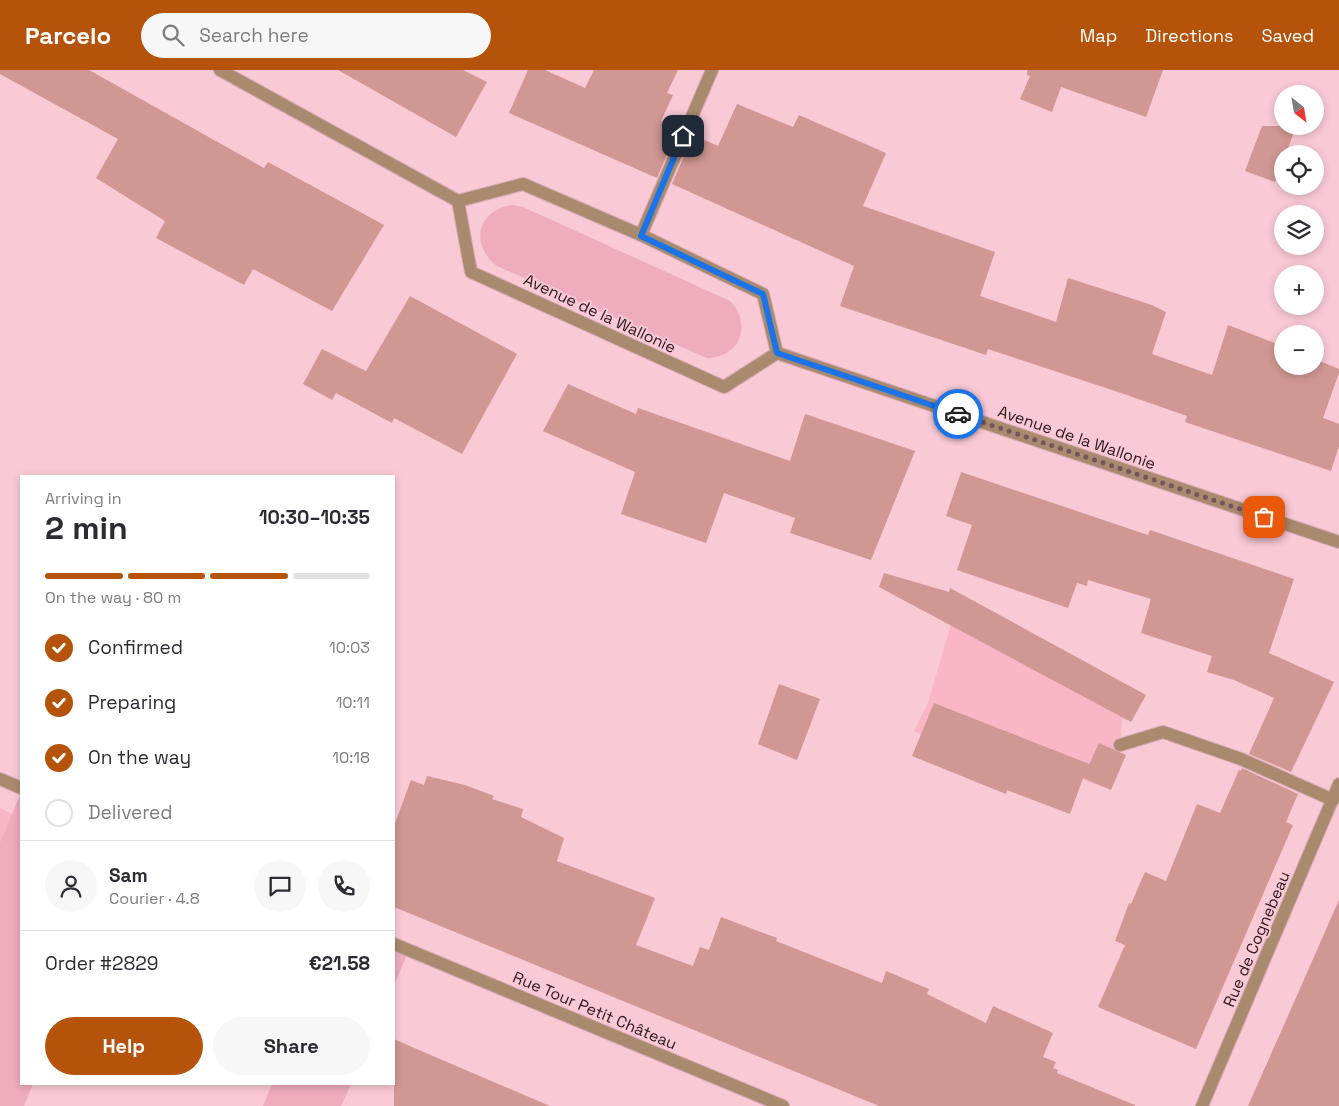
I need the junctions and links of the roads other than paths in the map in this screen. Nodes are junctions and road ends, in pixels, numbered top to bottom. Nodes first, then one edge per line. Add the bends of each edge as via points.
1 (220, 70) edge
2 (712, 70) edge
3 (458, 201) junction
4 (641, 236) junction
5 (777, 353) junction
6 (1339, 542) edge
7 (1120, 745) dead end
8 (0, 779) edge
9 (1339, 784) edge
10 (20, 788) edge
11 (1333, 800) junction
12 (395, 944) edge
13 (783, 1106) edge
14 (1202, 1106) edge

1 - 3 street
2 - 4 street
3 - 4 street via 523,184
3 - 5 street, Avenue de la Wallonie via 471,272 724,387
4 - 5 street via 763,294
5 - 6 street, Avenue de la Wallonie
7 - 11 street via 1162,732 1241,759
8 - 10 street
9 - 11 street, Rue de Cognebeau
11 - 14 street, Rue de Cognebeau
12 - 13 street, Rue Tour Petit Château

